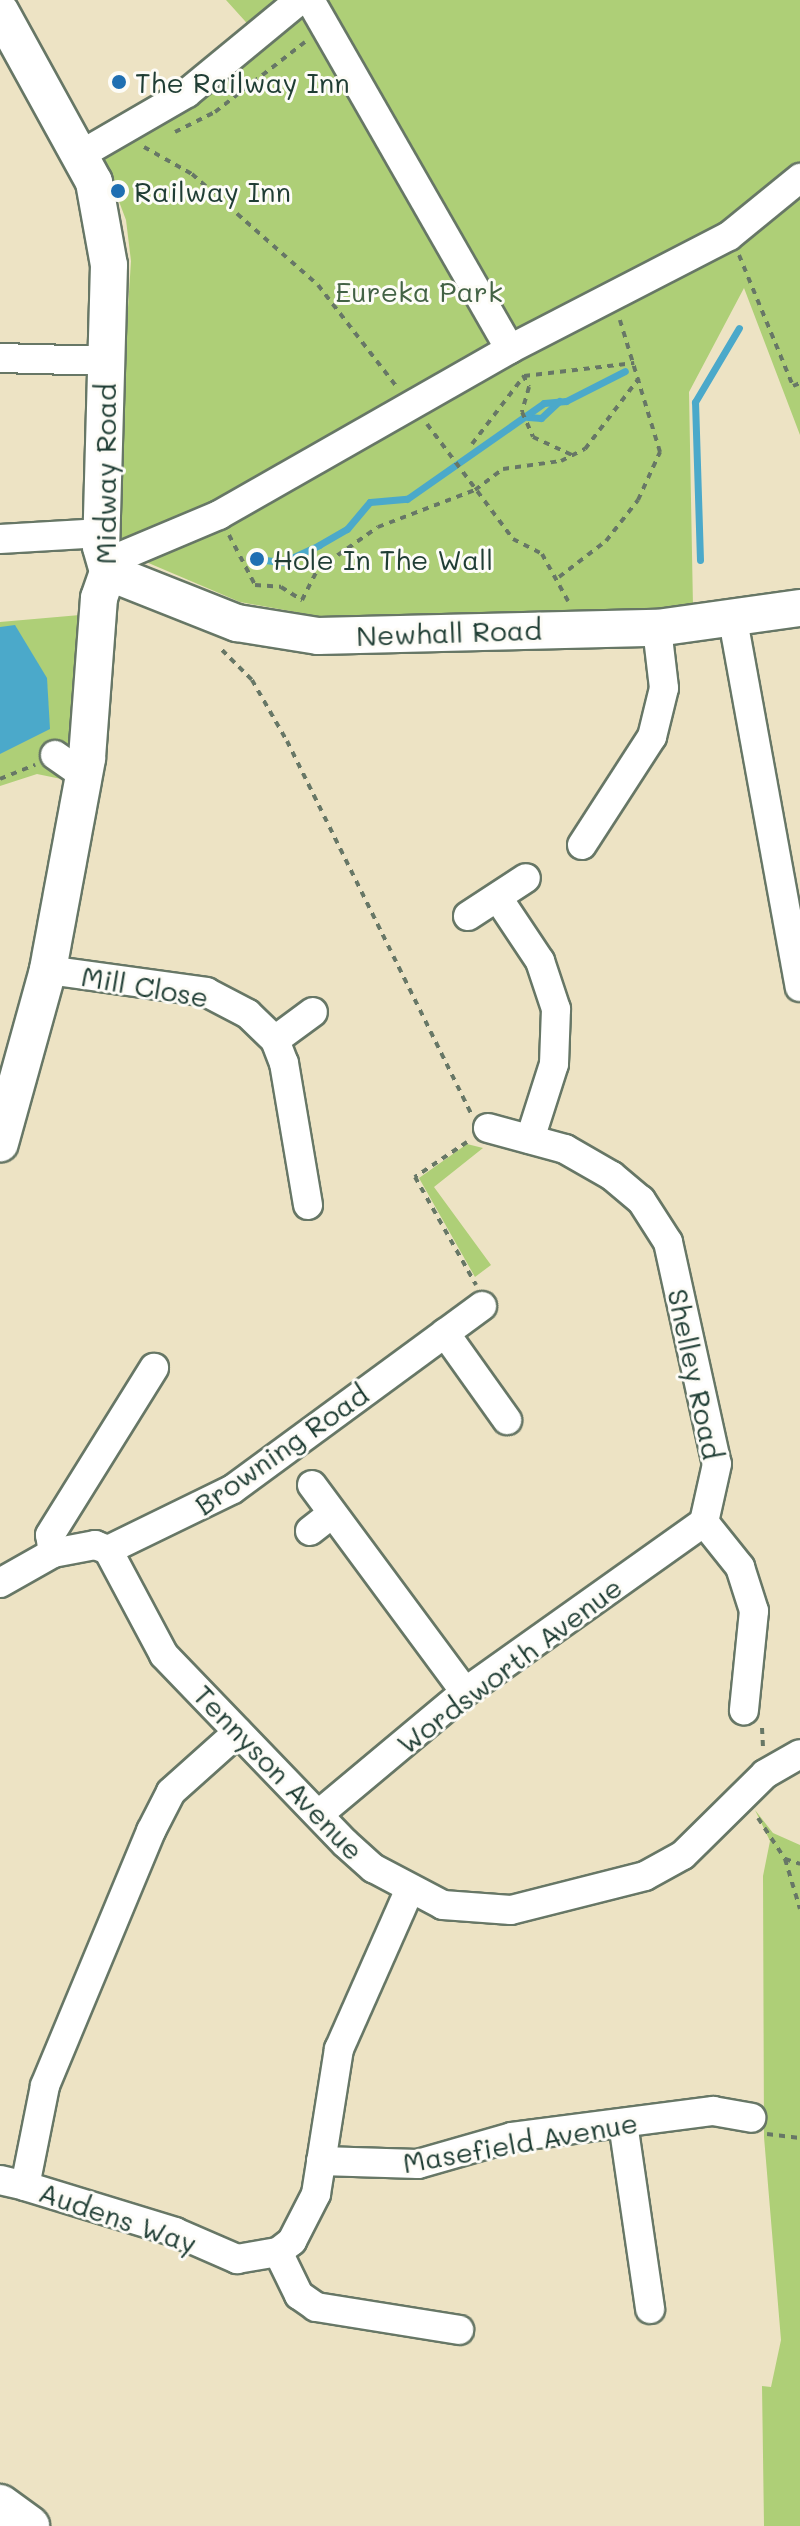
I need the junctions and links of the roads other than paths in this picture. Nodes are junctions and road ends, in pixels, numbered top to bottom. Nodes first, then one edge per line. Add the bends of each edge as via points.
1 (300, 0) edge
2 (310, 0) edge
3 (0, 11) edge
4 (80, 155) junction
5 (800, 178) edge
6 (510, 349) junction
7 (0, 358) edge
8 (105, 361) junction
9 (0, 539) edge
10 (105, 556) junction
11 (800, 608) edge
12 (733, 620) junction
13 (657, 628) junction
14 (55, 755) road end
15 (85, 776) junction
16 (582, 845) dead end
17 (526, 878) dead end
18 (498, 898) junction
19 (468, 916) dead end
20 (48, 970) junction
21 (800, 987) edge
22 (313, 1012) dead end
23 (275, 1040) junction
24 (484, 1130) road end
25 (530, 1139) junction
26 (0, 1143) edge
27 (308, 1205) dead end
28 (482, 1306) road end
29 (445, 1333) junction
30 (154, 1368) dead end
31 (507, 1420) dead end
32 (312, 1485) dead end
33 (332, 1514) junction
34 (704, 1522) junction
35 (310, 1531) dead end
36 (108, 1550) junction
37 (53, 1553) junction
38 (0, 1583) edge
39 (465, 1692) junction
40 (744, 1710) road end
41 (238, 1732) junction
42 (800, 1754) edge
43 (319, 1814) junction
44 (410, 1889) junction
45 (751, 2118) dead end
46 (623, 2123) junction
47 (321, 2161) junction
48 (12, 2183) edge
49 (278, 2252) junction
50 (650, 2309) dead end
51 (459, 2330) dead end
52 (0, 2505) edge
53 (29, 2526) edge

1 - 4 street via 187,93
2 - 6 street
3 - 4 main road, Midway Road
4 - 8 main road, Midway Road via 107,234
5 - 6 street via 729,236
6 - 10 street via 219,515
7 - 8 street
8 - 10 main road, Midway Road
9 - 10 street
10 - 13 main road, Newhall Road via 255,629 318,636
10 - 15 main road, Midway Road
11 - 12 main road, Newhall Road
12 - 13 main road, Newhall Road
12 - 21 street
13 - 16 street via 664,688 652,737
14 - 15 street
15 - 20 main road, Midway Road
17 - 18 street
18 - 19 street
18 - 25 street via 540,961 556,1009 554,1064
20 - 23 street, Mill Close via 206,992 248,1014
20 - 26 main road, Midway Road
22 - 23 street
23 - 27 street, Mill Close via 297,1108
24 - 25 street, Shelley Road
25 - 34 street, Shelley Road via 612,1176 641,1200 668,1242 717,1464
28 - 29 street, Browning Road
29 - 31 street
29 - 36 street, Browning Road via 233,1489
30 - 37 street via 50,1535
32 - 33 street
33 - 35 street
33 - 39 street
34 - 39 street, Wordsworth Avenue
34 - 40 street via 740,1567 754,1611
36 - 37 street via 95,1545
36 - 41 street, Tennyson Avenue via 164,1655
37 - 38 street
39 - 43 street, Wordsworth Avenue
41 - 43 street, Tennyson Avenue
41 - 48 street, Audens Way via 171,1792 151,1831 45,2086
42 - 44 street, Tennyson Avenue via 765,1774 683,1855 645,1876 492,1912 443,1905
43 - 44 street, Tennyson Avenue via 373,1868
44 - 47 street via 339,2049
45 - 46 street, Masefield Avenue via 670,2116
46 - 47 street, Masefield Avenue via 512,2137 418,2164
46 - 50 street
47 - 49 street via 305,2225
48 - 49 street, Audens Way via 175,2232 219,2255
49 - 51 street via 299,2295 316,2307
52 - 53 highway

